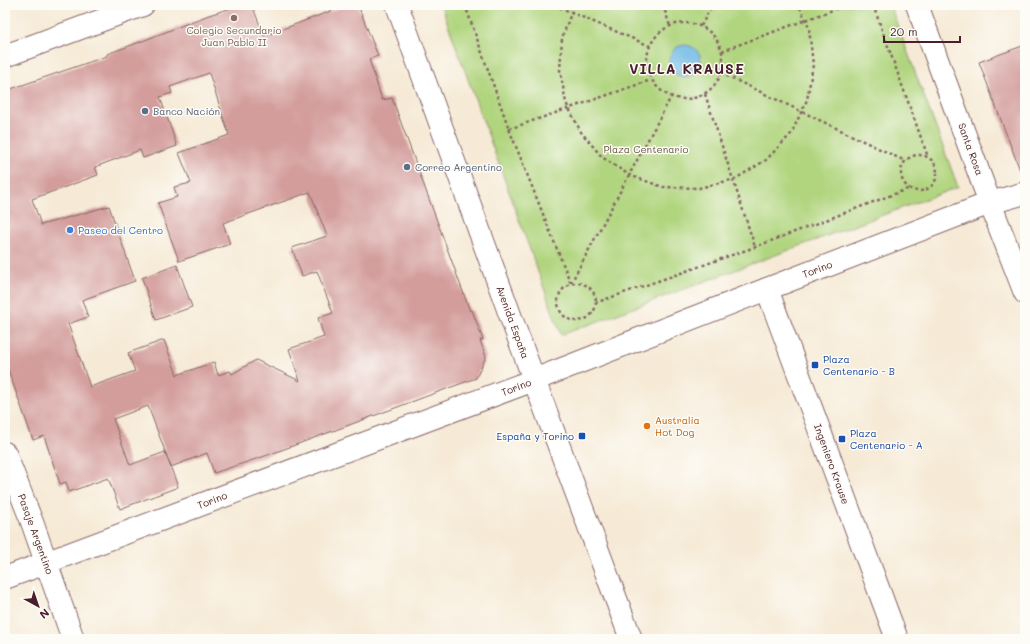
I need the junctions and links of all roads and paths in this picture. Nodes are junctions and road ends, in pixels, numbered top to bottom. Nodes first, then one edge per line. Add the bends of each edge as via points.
1 (143, 5) edge
2 (397, 5) edge
3 (465, 5) edge
4 (554, 5) edge
5 (574, 5) edge
6 (663, 5) edge
7 (712, 5) edge
8 (799, 5) edge
9 (846, 5) edge
10 (873, 5) edge
11 (917, 5) edge
12 (571, 12) junction
13 (805, 20) junction
14 (670, 26) junction
15 (701, 26) junction
16 (650, 46) junction
17 (722, 50) junction
18 (5, 56) edge
19 (721, 73) junction
20 (651, 80) junction
21 (705, 94) junction
22 (671, 97) junction
23 (569, 109) junction
24 (802, 112) junction
25 (509, 129) junction
26 (928, 157) junction
27 (905, 161) junction
28 (629, 175) junction
29 (732, 179) junction
30 (910, 188) junction
31 (1025, 193) edge
32 (990, 203) junction
33 (755, 247) junction
34 (571, 284) junction
35 (766, 289) junction
36 (1025, 293) edge
37 (595, 303) junction
38 (534, 380) junction
39 (5, 453) edge
40 (46, 563) junction
41 (5, 578) edge
42 (73, 639) edge
43 (631, 639) edge
44 (897, 639) edge

1 - 18 street
2 - 38 street, Avenida España
3 - 25 path
4 - 12 path
5 - 12 path
6 - 14 path
7 - 15 path
8 - 13 path
9 - 13 path
10 - 26 path
11 - 32 street, Santa Rosa
12 - 16 path
12 - 23 path via 562,38 560,70
13 - 17 path
13 - 24 path via 809,28 813,65 807,100
14 - 15 path via 680,23
14 - 16 path via 661,31
15 - 17 path via 710,32
16 - 20 path via 647,69
17 - 19 path
19 - 21 path via 714,86
19 - 24 path
20 - 22 path via 658,89
20 - 23 path
21 - 22 path via 693,99
21 - 29 path
22 - 28 path
23 - 25 path
23 - 28 path via 580,132 602,157
24 - 27 path
24 - 29 path via 791,134 766,160
25 - 34 path
26 - 27 path via 916,155
26 - 30 path via 936,165 935,182 926,189
27 - 30 path via 902,166 902,179
28 - 29 path via 663,187 699,188
28 - 34 path
29 - 33 path
30 - 33 path
31 - 32 street, Torino
32 - 35 street, Torino
32 - 36 street, Santa Rosa
33 - 37 path
34 - 37 path via 583,284 588,287 595,297
34 - 37 path via 561,291 558,303 559,309 567,318 586,318 594,309
35 - 38 street, Torino
35 - 44 street, Ingeniero Krause
38 - 40 street, Torino
38 - 43 street, Avenida España
39 - 40 street, Pasaje Argentino
40 - 41 street, Torino
40 - 42 street, Pasaje Argentino

